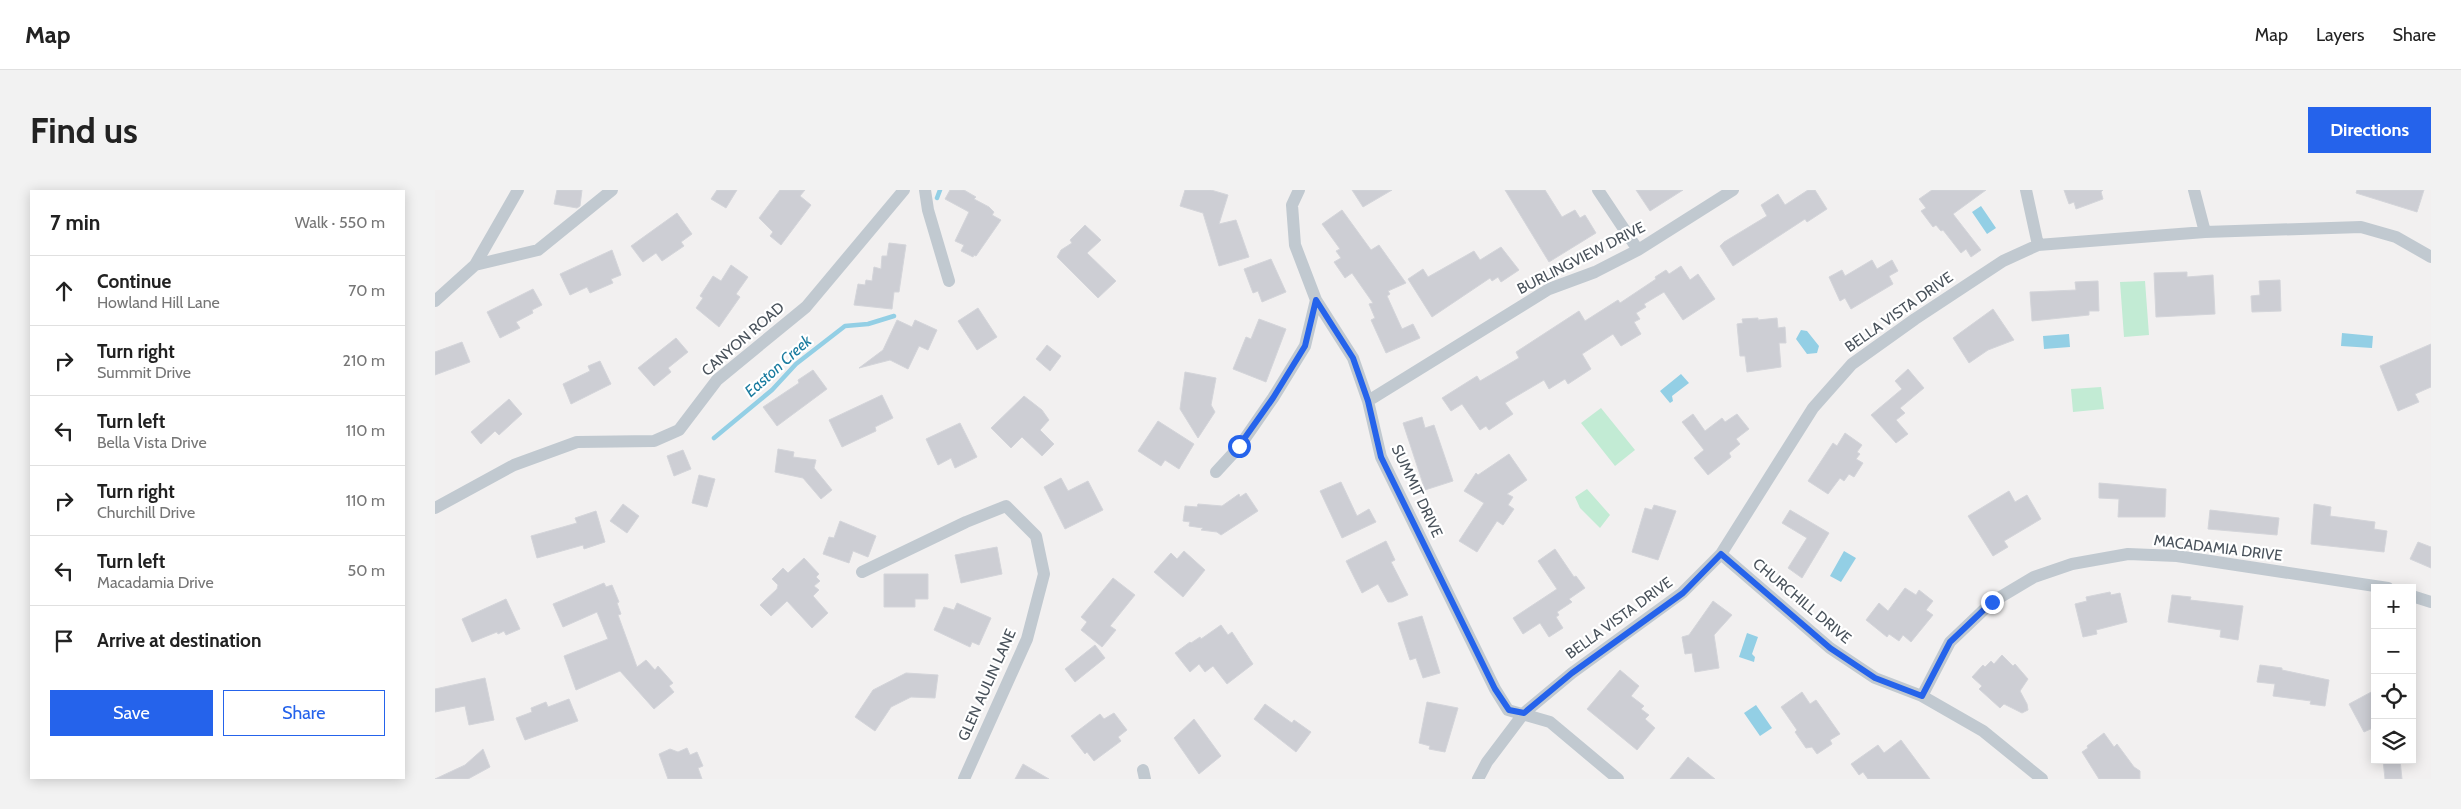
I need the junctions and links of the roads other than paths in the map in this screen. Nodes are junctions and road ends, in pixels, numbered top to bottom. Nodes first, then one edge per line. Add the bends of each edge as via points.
1 (518, 190) edge
2 (612, 190) edge
3 (904, 190) edge
4 (925, 190) edge
5 (1299, 190) edge
6 (1598, 190) edge
7 (1733, 190) edge
8 (2026, 190) edge
9 (2194, 190) edge
10 (2205, 232) junction
11 (2038, 245) junction
12 (1638, 250) junction
13 (2431, 257) edge
14 (475, 265) junction
15 (949, 281) dead end
16 (1316, 300) junction
17 (435, 301) edge
18 (1368, 401) junction
19 (1216, 472) dead end
20 (435, 508) edge
21 (1721, 554) junction
22 (862, 572) dead end
23 (2371, 585) edge
24 (2416, 597) edge
25 (2431, 602) edge
26 (1922, 696) junction
27 (1524, 713) junction
28 (964, 779) edge
29 (1477, 779) edge
30 (1618, 779) edge
31 (2042, 779) edge

1 - 14 street
2 - 14 street via 538,250
3 - 20 street, CANYON ROAD via 805,307 717,380 679,430 654,441 577,442 514,464
4 - 15 street
5 - 16 street, SUMMIT DRIVE via 1292,204 1295,245
6 - 12 street
7 - 12 street, BURLINGVIEW DRIVE
8 - 11 street
9 - 10 street
10 - 11 street, BELLA VISTA DRIVE
10 - 13 street, BELLA VISTA DRIVE via 2361,227 2396,237
11 - 21 street, BELLA VISTA DRIVE via 2003,261 1852,364 1813,408
12 - 18 street, BURLINGVIEW DRIVE via 1595,272 1549,289
14 - 17 street
16 - 18 street, SUMMIT DRIVE via 1353,358
16 - 19 street via 1305,346 1273,398
18 - 27 street, SUMMIT DRIVE via 1381,457 1495,689 1509,710
21 - 26 street, CHURCHILL DRIVE via 1830,648 1875,678
21 - 27 street, BELLA VISTA DRIVE via 1683,593 1572,673
22 - 28 street, GLEN AULIN LANE via 1006,506 1036,536 1044,574 1027,639
23 - 26 street, MACADAMIA DRIVE via 2177,556 2128,554 2072,564 2034,576 1992,602 1950,642
24 - 25 street
26 - 31 street, CHURCHILL DRIVE via 1983,731
27 - 29 street
27 - 30 street, SUMMIT DRIVE via 1550,722

